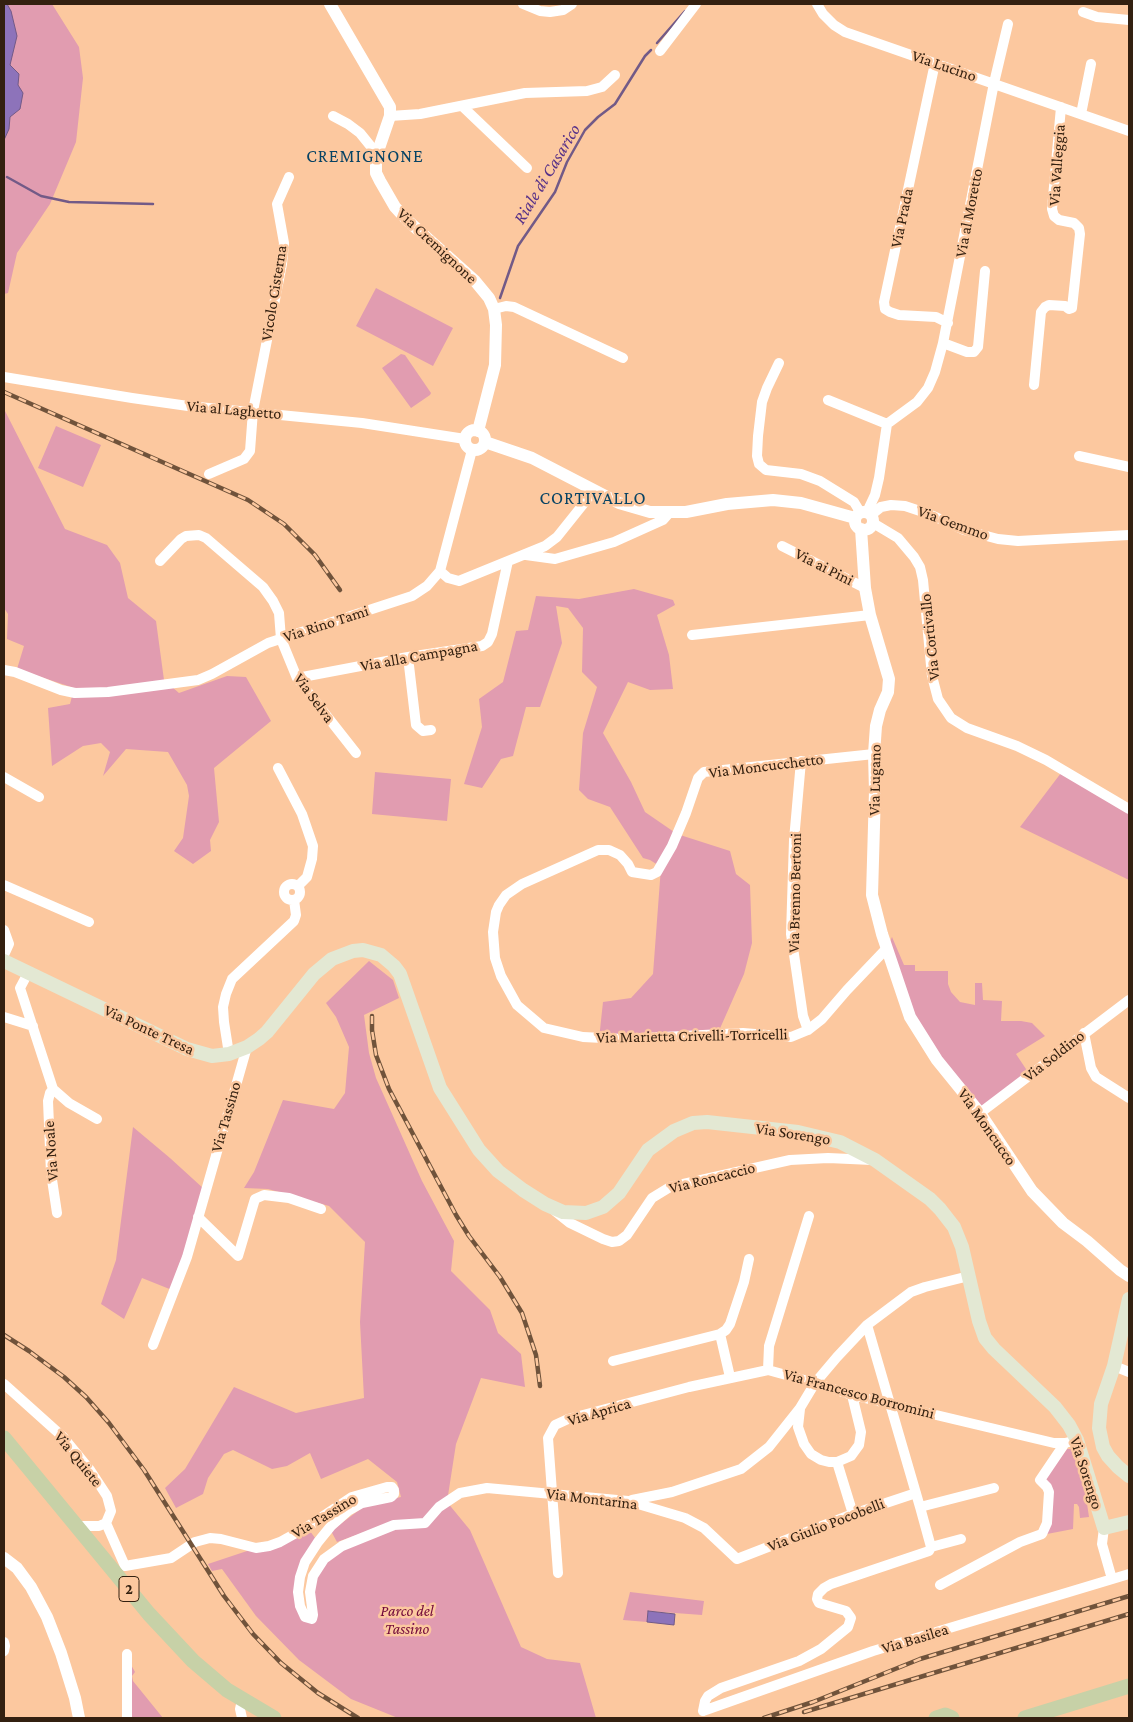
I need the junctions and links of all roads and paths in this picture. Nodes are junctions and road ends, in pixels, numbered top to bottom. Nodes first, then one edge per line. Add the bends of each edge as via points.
1 (330, 4) edge
2 (523, 4) edge
3 (572, 4) edge
4 (696, 4) edge
5 (817, 4) edge
6 (1083, 12) dead end
7 (1129, 20) edge
8 (1008, 24) dead end
9 (660, 51) dead end
10 (934, 63) junction
11 (1091, 64) dead end
12 (614, 76) dead end
13 (994, 83) junction
14 (462, 106) junction
15 (1061, 107) junction
16 (1081, 114) junction
17 (333, 116) dead end
18 (390, 116) junction
19 (1129, 131) edge
20 (377, 154) junction
21 (527, 168) dead end
22 (289, 177) dead end
23 (985, 272) dead end
24 (494, 309) junction
25 (948, 323) junction
26 (943, 343) junction
27 (623, 358) dead end
28 (780, 363) dead end
29 (4, 377) edge
30 (1034, 385) dead end
31 (828, 400) dead end
32 (252, 411) junction
33 (887, 424) junction
34 (482, 436) junction
35 (466, 439) junction
36 (472, 450) junction
37 (1079, 456) dead end
38 (1129, 467) edge
39 (209, 474) dead end
40 (592, 490) junction
41 (670, 512) junction
42 (865, 518) junction
43 (1129, 535) edge
44 (782, 546) dead end
45 (525, 555) junction
46 (160, 561) dead end
47 (508, 561) junction
48 (440, 571) junction
49 (865, 588) junction
50 (870, 615) junction
51 (692, 635) dead end
52 (281, 639) junction
53 (408, 657) junction
54 (4, 670) edge
55 (297, 678) junction
56 (431, 730) dead end
57 (356, 753) dead end
58 (874, 754) junction
59 (801, 761) junction
60 (278, 768) dead end
61 (4, 777) edge
62 (39, 797) dead end
63 (1129, 809) edge
64 (522, 884) joint
65 (4, 885) edge
66 (89, 922) dead end
67 (4, 930) edge
68 (887, 948) junction
69 (4, 955) edge
70 (4, 961) edge
71 (28, 973) junction
72 (1127, 1005) edge
73 (4, 1017) edge
74 (33, 1026) junction
75 (808, 1030) junction
76 (1084, 1033) junction
77 (421, 1034) joint
78 (247, 1047) junction
79 (229, 1054) junction
80 (53, 1089) junction
81 (1129, 1098) edge
82 (980, 1113) junction
83 (97, 1119) dead end
84 (875, 1160) junction
85 (553, 1208) junction
86 (321, 1210) dead end
87 (57, 1213) dead end
88 (809, 1216) dead end
89 (198, 1217) junction
90 (749, 1259) dead end
91 (969, 1276) junction
92 (1129, 1276) edge
93 (1129, 1299) edge
94 (867, 1325) junction
95 (720, 1334) junction
96 (153, 1345) dead end
97 (613, 1361) dead end
98 (1114, 1366) junction
99 (768, 1370) junction
100 (1129, 1372) edge
101 (730, 1377) junction
102 (815, 1383) junction
103 (4, 1384) edge
104 (852, 1394) junction
105 (890, 1404) junction
106 (800, 1408) junction
107 (4, 1438) edge
108 (1071, 1442) junction
109 (837, 1462) junction
110 (1129, 1476) edge
111 (994, 1488) dead end
112 (460, 1493) joint
113 (551, 1493) junction
114 (916, 1493) junction
115 (628, 1501) junction
116 (920, 1507) junction
117 (852, 1514) junction
118 (1129, 1522) edge
119 (106, 1523) junction
120 (77, 1526) junction
121 (1104, 1528) junction
122 (961, 1539) dead end
123 (931, 1547) junction
124 (4, 1558) edge
125 (737, 1559) joint
126 (120, 1570) junction
127 (558, 1573) dead end
128 (1129, 1574) edge
129 (1112, 1579) junction
130 (940, 1586) dead end
131 (4, 1642) edge
132 (4, 1651) edge
133 (127, 1654) dead end
134 (1129, 1686) edge
135 (242, 1700) junction
136 (79, 1718) edge
137 (127, 1718) edge
138 (242, 1718) edge
139 (274, 1718) edge
140 (936, 1718) edge
141 (952, 1718) edge
142 (1025, 1718) edge

1 - 18 street, Via Cremignone via 388,103
2 - 3 street via 554,12
4 - 9 street
5 - 10 street, Via Lucino via 834,25 845,32
6 - 7 street via 1097,17
8 - 13 street, Via al Moretto
10 - 13 street, Via Lucino
10 - 25 street, Via Prada via 884,302 885,309 899,315 936,317
11 - 16 street
12 - 14 street via 602,86 587,91 525,93
13 - 15 street, Via Lucino
13 - 25 street, Via al Moretto
14 - 18 street
14 - 21 street
15 - 16 street, Via Lucino
15 - 30 street, Via Valleggia via 1052,209 1059,220 1074,223 1080,234 1072,308 1049,305 1041,312
16 - 19 street, Via Lucino
17 - 20 street via 360,133
18 - 20 street, Via Cremignone
20 - 24 street, Via Cremignone via 376,173 395,207 475,281
22 - 32 street, Vicolo Cisterna via 277,204 284,243 282,264
23 - 26 street, Via al Moretto via 978,347 974,352 967,352
24 - 27 street via 514,307
24 - 34 street, Via Cremignone via 495,365
25 - 26 street, Via al Moretto
26 - 33 street, Via al Moretto via 928,388 917,402
28 - 42 street via 762,402 759,464 766,470 800,474 820,481 854,502
29 - 32 street, Via al Laghetto via 188,406
31 - 33 street
32 - 35 street, Via al Laghetto
32 - 39 street, Vicolo Cisterna via 248,456
33 - 42 street via 879,478
34 - 35 street via 470,432
34 - 36 street via 481,449
34 - 40 street, Via Cortivallo via 560,471
35 - 36 street via 466,445
36 - 48 street, Via Rino Tami
37 - 38 street
40 - 41 street, Via Cortivallo via 636,509
40 - 45 street via 557,537
41 - 42 street, Via Cortivallo via 773,500
41 - 45 street via 663,520 634,534 576,554 554,559
42 - 43 street, Via Gemmo via 881,507 891,505 905,506 964,530 998,539 1018,541
42 - 49 street, Via Lugano
42 - 63 street, Via Cortivallo via 898,538 920,568 932,676 938,699 951,718 967,728 1046,760
44 - 49 street, Via ai Pini
45 - 47 street
46 - 52 street, Via Selva via 186,536 194,534 206,538 263,587 279,613
47 - 48 street via 459,581
47 - 53 street, Via alla Campagna via 488,642 482,646
48 - 52 street, Via Rino Tami via 427,586 412,596
49 - 50 street, Via Lugano
50 - 51 street
50 - 58 street, Via Lugano via 889,679 888,692 880,710
52 - 54 street, Via Rino Tami via 198,680 108,692 61,690
52 - 55 street, Via Selva
53 - 55 street, Via alla Campagna
53 - 56 street via 416,724 423,731
55 - 57 street, Via Selva
58 - 59 street, Via Moncucchetto
58 - 68 street, Via Lugano via 876,791 872,895
59 - 64 street, Via Moncucchetto via 704,772 698,778 661,867 651,875 632,872 620,855 598,850
59 - 75 street, Via Brenno Bertoni via 791,934
60 - 79 street via 302,814 313,846 312,859 307,877 298,886 290,884 284,890 286,898 294,900 294,921 232,980 226,994 223,1007
61 - 62 street
64 - 75 street, Via Marietta Crivelli-Torricelli via 506,895 496,912 492,932 495,958 505,986 517,1005 544,1028 583,1037 626,1039 742,1033 791,1036
65 - 66 street
67 - 69 street via 9,944
68 - 75 street
68 - 82 street, Via Moncucco via 910,1017 937,1060
70 - 71 main road, Via Ponte Tresa
71 - 74 street, Via Noale via 20,988
71 - 79 main road, Via Ponte Tresa via 187,1049 212,1056
72 - 76 street, Via Soldino
73 - 74 street
74 - 80 street, Via Noale
76 - 81 street via 1090,1068 1096,1077
76 - 82 street, Via Soldino
77 - 78 main road, Via Ponte Tresa via 405,986 394,966 381,955 353,951 323,965 267,1032
77 - 85 main road, Via Sorengo via 440,1088 487,1160 523,1190
78 - 79 main road, Via Ponte Tresa
78 - 89 street, Via Tassino
80 - 83 street, Via Noale via 69,1103
80 - 87 street, Via Noale via 48,1101 51,1173
82 - 92 street, Via Moncucco via 1038,1198 1063,1223
84 - 85 street, Via Roncaccio via 790,1160 670,1187 652,1198 627,1235 619,1241 603,1239 578,1227
84 - 85 main road, Via Sorengo via 840,1142 798,1132 693,1123 674,1131 648,1150 619,1193 603,1207 578,1214
84 - 91 main road, Via Sorengo via 930,1198 940,1209 954,1227
86 - 89 street via 289,1198 264,1195 255,1199 238,1256
88 - 99 street, Via Francesco Borromini via 769,1346
89 - 96 street, Via Tassino via 187,1257
90 - 95 street via 730,1324
91 - 94 street via 910,1292
91 - 108 main road, Via Sorengo via 985,1338 1055,1407 1069,1425
93 - 98 main road
94 - 102 street
94 - 105 street
95 - 97 street
95 - 101 street
98 - 100 street
98 - 110 main road via 1101,1404 1099,1428 1108,1456
99 - 101 street, Via Aprica
99 - 102 street, Via Francesco Borromini
101 - 113 street, Via Aprica via 555,1425 548,1438
102 - 104 street, Via Francesco Borromini
102 - 106 street
103 - 119 street, Via Quiete via 63,1437 90,1470 108,1496 111,1511
104 - 105 street, Via Francesco Borromini
104 - 109 street via 861,1432 859,1445 851,1456
105 - 108 street, Via Francesco Borromini via 1054,1443
105 - 114 street
106 - 109 street via 798,1427 804,1444 821,1460
106 - 115 street via 769,1447 741,1469 672,1492
107 - 120 main road, 2
108 - 121 main road, Via Sorengo
108 - 130 street via 1040,1480 1049,1492 1047,1523 1042,1534 1020,1542
109 - 117 street
111 - 116 street
112 - 113 street, Via Montarina via 488,1488
112 - 126 street, Via Tassino via 439,1507 425,1523 394,1524 342,1546 324,1559 313,1576 310,1592 312,1619 305,1618 298,1592 305,1562 331,1526 348,1511 362,1503 391,1497 394,1494 392,1487 352,1497 307,1527 269,1546 256,1548 210,1538 195,1542 170,1558
113 - 115 street, Via Montarina
113 - 127 street, Via Aprica
114 - 116 street
114 - 117 street, Via Giulio Pocobelli
115 - 125 street, Via Montarina via 686,1518 704,1528
116 - 123 street
117 - 125 street, Via Giulio Pocobelli
118 - 121 main road, Via Sorengo
119 - 120 street
119 - 126 street
120 - 126 main road, 2
121 - 129 street via 1102,1544
122 - 123 street
123 - 129 street, Via Basilea via 929,1551 832,1584 818,1594 819,1603 846,1611 851,1618 848,1627 821,1650 800,1661 721,1688 708,1696 703,1711 873,1651
124 - 136 street via 17,1568 31,1587 47,1617
126 - 135 main road, 2 via 150,1614 193,1661
128 - 129 street, Via Basilea
131 - 132 street
133 - 137 street
134 - 142 main road
135 - 138 street
135 - 139 main road, 2
140 - 141 main road via 945,1715

